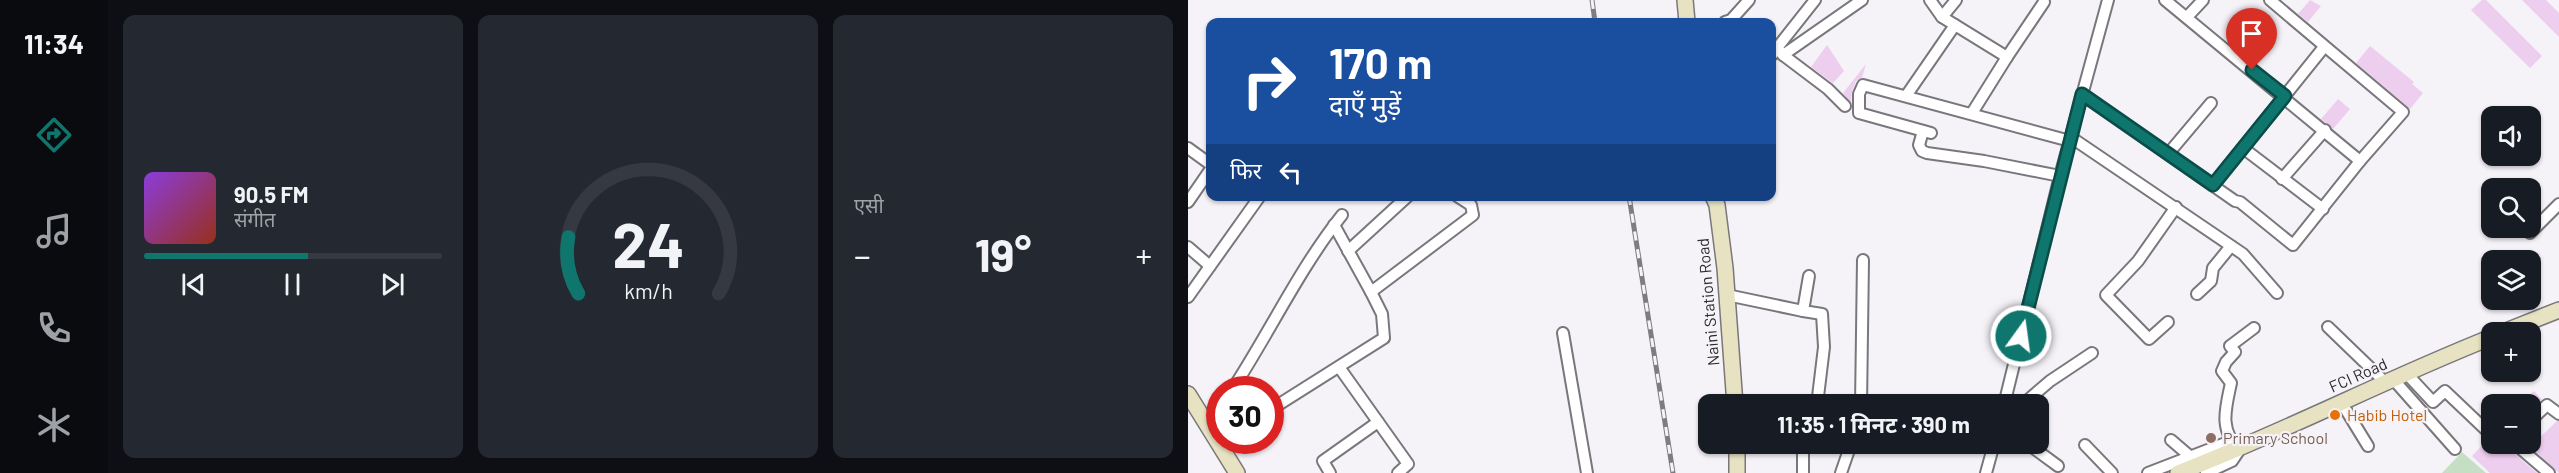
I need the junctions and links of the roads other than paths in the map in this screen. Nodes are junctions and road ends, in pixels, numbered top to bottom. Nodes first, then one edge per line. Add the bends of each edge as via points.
1 (1685, 0) edge
2 (1749, 0) edge
3 (1815, 0) edge
4 (1862, 0) edge
5 (1930, 0) edge
6 (1956, 0) edge
7 (2109, 0) edge
8 (2165, 0) edge
9 (2203, 0) edge
10 (2270, 0) edge
11 (2044, 1) edge
12 (1942, 17) junction
13 (2187, 17) junction
14 (1687, 18) edge
15 (1733, 18) edge
16 (1955, 25) junction
17 (2324, 47) junction
18 (1777, 53) edge
19 (2007, 57) junction
20 (2082, 94) junction
21 (1906, 96) junction
22 (2285, 96) junction
23 (2211, 103) dead end
24 (1845, 106) dead end
25 (1972, 113) junction
26 (2325, 130) junction
27 (2071, 140) junction
28 (1188, 148) edge
29 (2243, 148) junction
30 (2168, 154) junction
31 (1206, 161) edge
32 (2360, 161) junction
33 (1206, 176) edge
34 (2060, 176) junction
35 (2282, 179) junction
36 (2213, 185) junction
37 (1256, 201) edge
38 (1403, 201) edge
39 (1465, 201) edge
40 (1715, 201) edge
41 (1188, 202) edge
42 (2559, 204) edge
43 (2176, 207) junction
44 (2322, 209) junction
45 (1342, 215) dead end
46 (2541, 222) edge
47 (1334, 225) junction
48 (2231, 246) junction
49 (1188, 247) edge
50 (1348, 251) junction
51 (1863, 260) dead end
52 (1210, 266) junction
53 (1809, 276) dead end
54 (1371, 292) junction
55 (2277, 293) dead end
56 (2197, 294) dead end
57 (1727, 295) junction
58 (1188, 297) edge
59 (2559, 310) edge
60 (1803, 311) junction
61 (2168, 322) dead end
62 (2529, 322) edge
63 (2328, 327) dead end
64 (2254, 328) dead end
65 (1563, 333) dead end
66 (2481, 342) edge
67 (2092, 353) dead end
68 (1339, 367) junction
69 (1241, 376) edge
70 (2395, 378) junction
71 (1188, 394) edge
72 (1734, 394) edge
73 (1818, 394) edge
74 (1862, 394) edge
75 (2007, 394) edge
76 (2035, 394) edge
77 (1284, 401) edge
78 (2341, 402) junction
79 (2541, 411) edge
80 (2559, 414) edge
81 (1204, 421) joint
82 (1378, 422) junction
83 (1206, 424) edge
84 (2481, 425) edge
85 (2171, 440) dead end
86 (2085, 445) dead end
87 (2368, 446) dead end
88 (2233, 448) junction
89 (2455, 449) dead end
90 (1227, 454) edge
91 (1737, 454) edge
92 (1803, 454) edge
93 (1847, 454) edge
94 (1991, 454) edge
95 (2042, 454) edge
96 (2527, 454) edge
97 (2192, 459) junction
98 (2058, 466) dead end
99 (1987, 469) edge
100 (1237, 473) edge
101 (1330, 473) edge
102 (1398, 473) edge
103 (1587, 473) edge
104 (1737, 473) edge
105 (1803, 473) edge
106 (1840, 473) edge
107 (1998, 473) edge
108 (2112, 473) edge
109 (2148, 473) edge
110 (2178, 473) edge
111 (2207, 473) edge
112 (2549, 473) edge

1 - 14 main road
2 - 15 street
3 - 18 street
4 - 18 street
5 - 12 street
6 - 12 street
7 - 20 street
8 - 13 street
9 - 13 street
10 - 17 street
11 - 19 street
12 - 16 street
13 - 22 street
16 - 19 street
16 - 21 street
17 - 22 street
17 - 32 street via 2403,112
18 - 24 street
19 - 25 street
20 - 27 street
20 - 30 street
21 - 25 street
21 - 34 street via 1863,85 1859,113 1927,132 1919,145 1928,153
22 - 26 street
22 - 29 street
23 - 30 street
25 - 27 street
26 - 32 street
26 - 35 street
27 - 34 street
27 - 43 street
28 - 31 street
29 - 35 street
29 - 36 street
30 - 36 street
32 - 44 street
33 - 41 street
34 - 75 street
35 - 44 street
36 - 44 street via 2241,202 2293,245
37 - 52 street
38 - 50 street
39 - 54 street via 1472,205 1473,215
40 - 57 main road, Naini Station Road
42 - 46 street
43 - 48 street
43 - 61 street via 2138,261 2106,295 2149,339
45 - 47 street
47 - 50 street
47 - 69 street via 1296,279
48 - 55 street
48 - 56 street via 2213,268 2211,281
49 - 52 street
50 - 54 street
51 - 74 street
52 - 58 street
53 - 60 street
54 - 68 street via 1382,314 1384,338
57 - 60 street
57 - 72 main road, Naini Station Road
59 - 62 main road
60 - 73 street via 1822,314 1824,347
63 - 70 street
64 - 88 street via 2227,343 2235,352 2222,371 2231,383 2223,420
65 - 103 street
66 - 70 main road, FCI Road
67 - 76 street
68 - 77 street
68 - 82 street
70 - 78 main road, FCI Road
70 - 84 street via 2433,402 2445,391
70 - 89 street
71 - 81 main road
78 - 87 street
78 - 88 main road, FCI Road
79 - 80 street via 2547,405
81 - 83 main road
82 - 101 street via 1323,460
82 - 102 street via 1408,464
85 - 97 street
86 - 108 street
88 - 97 street
88 - 110 main road, FCI Road
88 - 111 street via 2232,462
90 - 100 main road
91 - 104 main road
92 - 105 street
93 - 106 street
94 - 99 street
95 - 98 street
96 - 112 street
97 - 109 street
99 - 107 street

